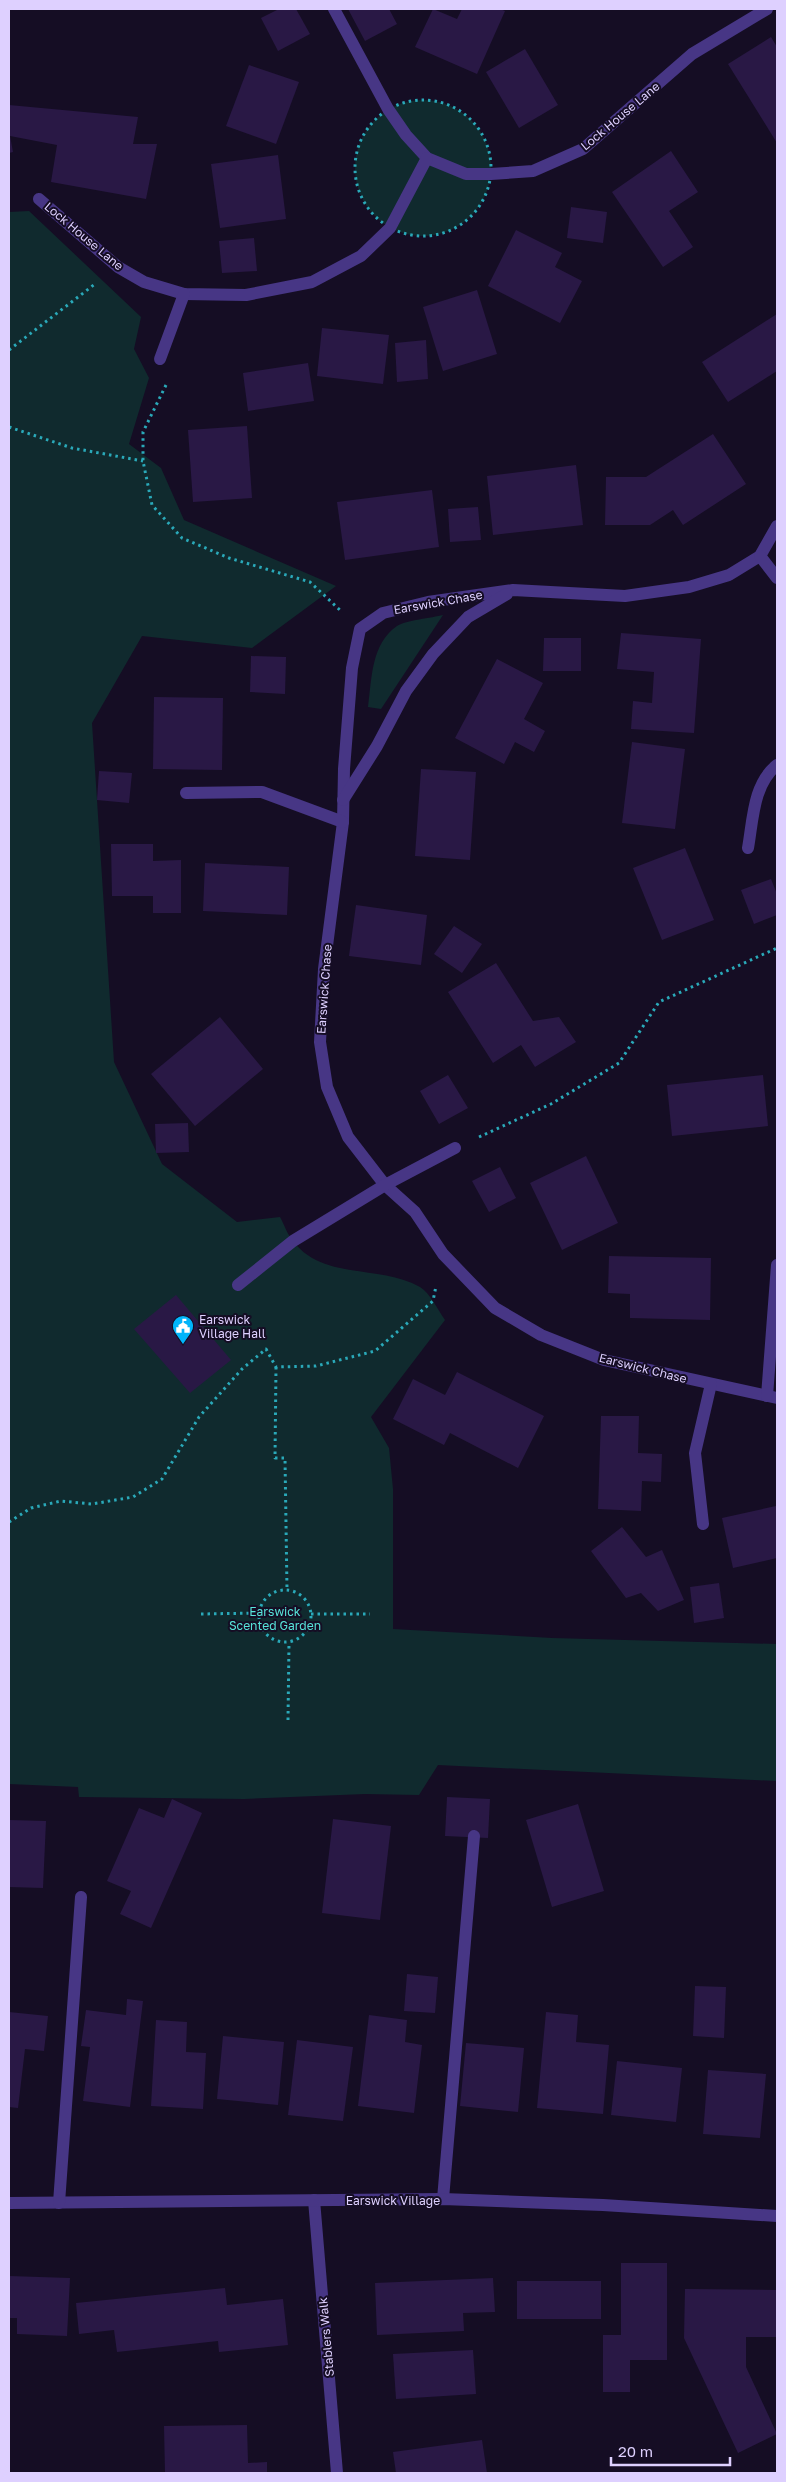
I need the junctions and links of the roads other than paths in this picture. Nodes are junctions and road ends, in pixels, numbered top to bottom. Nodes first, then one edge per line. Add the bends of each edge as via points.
1 (334, 9) edge
2 (767, 9) edge
3 (427, 158) junction
4 (39, 199) dead end
5 (184, 294) junction
6 (160, 359) road end
7 (777, 526) edge
8 (760, 556) junction
9 (777, 578) edge
10 (513, 590) junction
11 (777, 765) edge
12 (186, 793) dead end
13 (343, 800) junction
14 (343, 822) junction
15 (748, 848) dead end
16 (455, 1148) road end
17 (385, 1185) junction
18 (777, 1265) edge
19 (238, 1285) dead end
20 (711, 1384) junction
21 (772, 1397) edge
22 (703, 1524) dead end
23 (474, 1836) dead end
24 (81, 1897) dead end
25 (314, 2200) junction
26 (443, 2200) junction
27 (9, 2202) edge
28 (59, 2203) junction
29 (777, 2216) edge
30 (337, 2473) edge

1 - 3 street, Lock House Lane via 388,109
2 - 3 street, Lock House Lane via 692,54 583,149 533,171 466,174
3 - 5 street, Lock House Lane via 390,228 361,256 312,282 246,295
4 - 5 street, Lock House Lane via 118,266 144,282
5 - 6 street
7 - 8 street, Earswick Chase
8 - 9 street
8 - 10 street, Earswick Chase via 730,575 689,587 625,596
10 - 13 street, Earswick Chase via 468,617 432,654 406,691 378,746
10 - 13 street, Earswick Chase via 428,602 383,613 360,628 352,668
11 - 15 street via 758,792
12 - 14 street via 262,792
13 - 14 street, Earswick Chase
14 - 17 street, Earswick Chase via 324,970 320,1042 328,1087 348,1137
16 - 17 street
17 - 19 street via 293,1241
17 - 20 street, Earswick Chase via 416,1212 443,1254 495,1308 541,1335 604,1360
18 - 21 street, Earswick Chase
20 - 21 street, Earswick Chase
20 - 22 street via 695,1453
23 - 26 street
24 - 28 street
25 - 26 street, Earswick Village
25 - 28 street, Earswick Village
25 - 30 street, Stablers Walk
26 - 29 street, Earswick Village via 603,2205
27 - 28 street, Earswick Village

